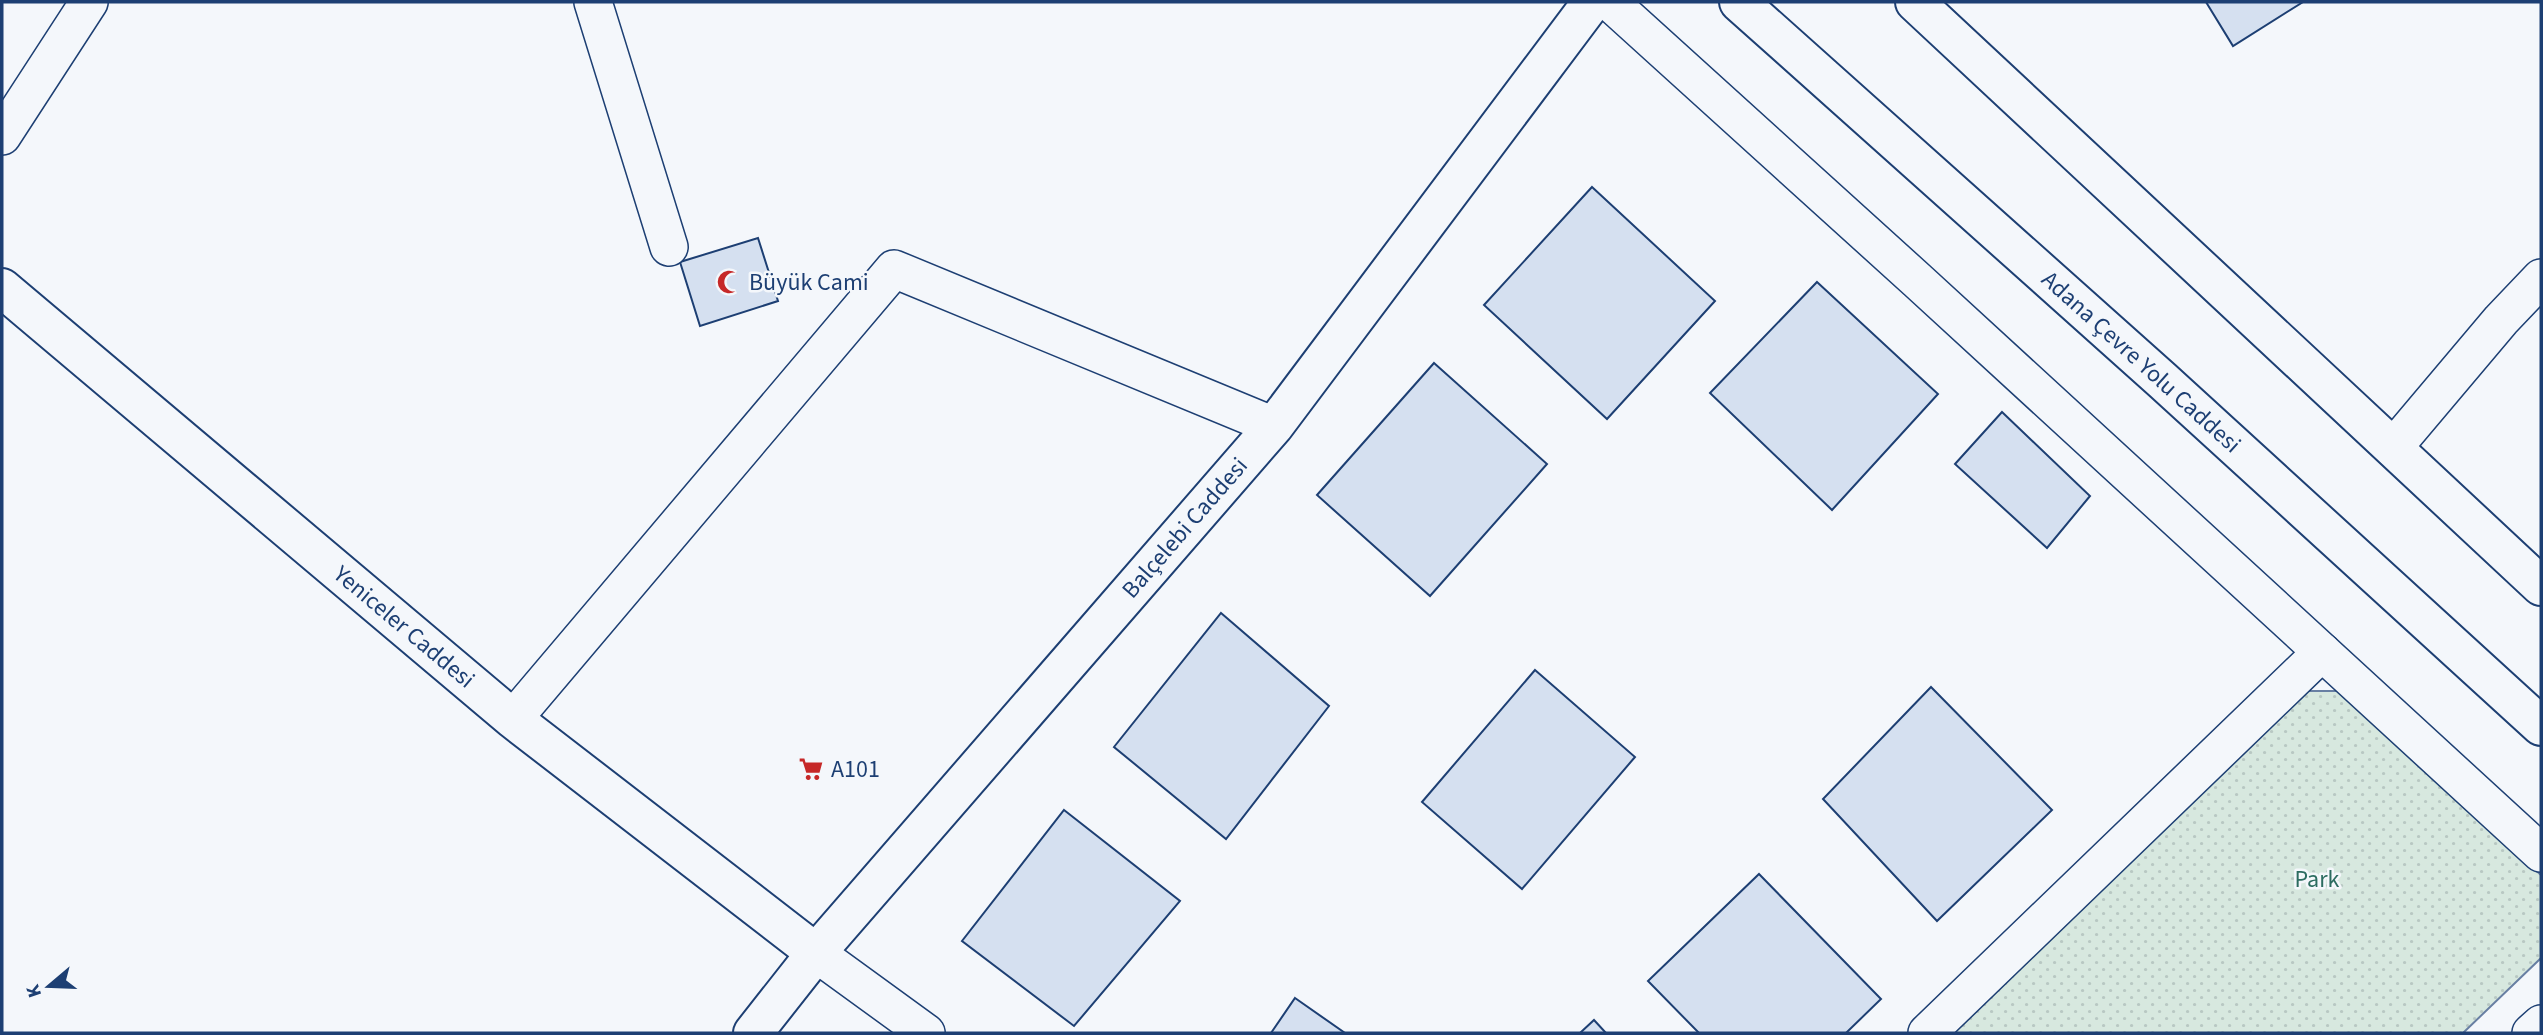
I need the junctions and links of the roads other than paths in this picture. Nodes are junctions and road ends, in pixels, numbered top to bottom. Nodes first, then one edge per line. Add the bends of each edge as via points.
1 (89, 2) edge
2 (593, 2) edge
3 (1592, 2) edge
4 (1610, 2) edge
5 (1739, 2) edge
6 (1915, 2) edge
7 (2, 136) edge
8 (669, 247) dead end
9 (2541, 278) edge
10 (2, 289) edge
11 (1274, 426) junction
12 (2393, 448) junction
13 (2541, 586) edge
14 (2322, 652) junction
15 (513, 719) junction
16 (2541, 726) edge
17 (2541, 853) edge
18 (816, 953) junction
19 (2541, 1024) edge
20 (753, 1033) edge
21 (926, 1033) edge
22 (1927, 1033) edge
23 (2531, 1033) edge

1 - 7 street
2 - 8 street
3 - 11 main road, Balçelebi Caddesi
4 - 14 street
5 - 16 main road, Adana Çevre Yolu Caddesi
6 - 12 main road
9 - 12 street
10 - 15 main road, Yeniceler Caddesi
11 - 15 street via 894,269
11 - 18 main road, Balçelebi Caddesi
12 - 13 main road
14 - 17 street
14 - 22 street
15 - 18 main road, Yeniceler Caddesi
18 - 20 main road, Balçelebi Caddesi
18 - 21 street
19 - 23 street

